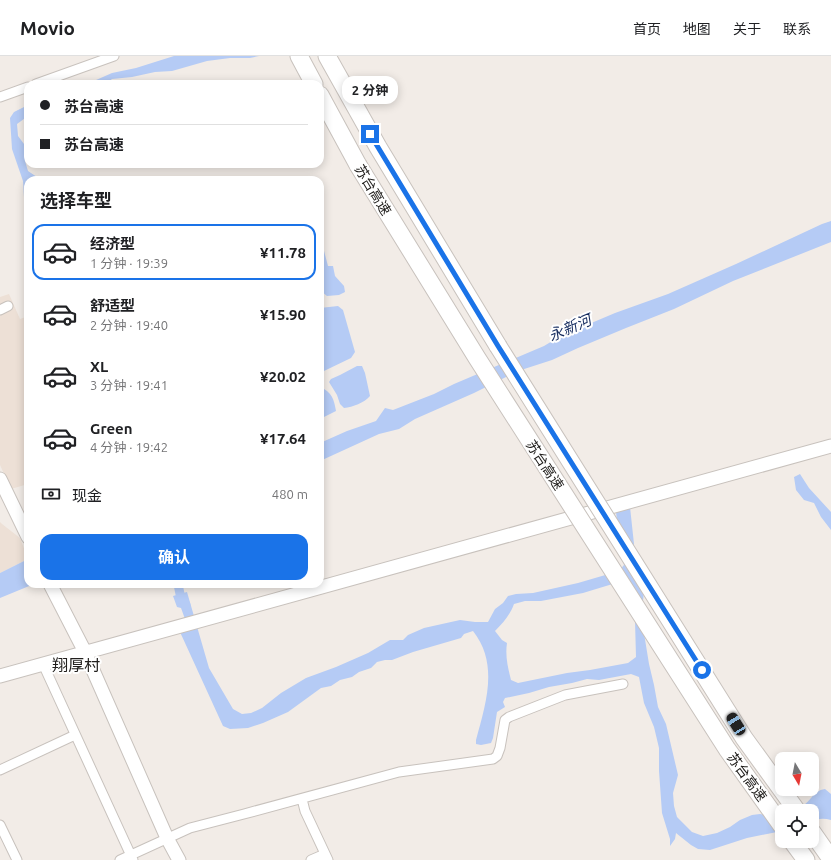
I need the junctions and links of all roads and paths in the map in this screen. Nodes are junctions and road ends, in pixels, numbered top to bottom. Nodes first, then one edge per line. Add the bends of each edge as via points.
1 (114, 56) edge
2 (298, 56) edge
3 (327, 56) edge
4 (47, 80) edge
5 (312, 80) edge
6 (24, 88) edge
7 (0, 97) edge
8 (324, 102) edge
9 (831, 446) edge
10 (2, 486) edge
11 (24, 529) edge
12 (324, 586) edge
13 (52, 588) edge
14 (317, 588) edge
15 (85, 652) junction
16 (43, 664) junction
17 (0, 676) edge
18 (623, 684) dead end
19 (75, 735) junction
20 (0, 770) edge
21 (302, 799) junction
22 (792, 804) edge
23 (775, 816) edge
24 (0, 824) edge
25 (168, 838) junction
26 (819, 842) edge
27 (797, 848) edge
28 (326, 857) edge
29 (132, 858) edge
30 (831, 859) edge
31 (16, 860) edge
32 (120, 860) edge
33 (178, 860) edge
34 (311, 860) edge
35 (806, 860) edge

1 - 4 street
2 - 5 highway
3 - 22 highway, 苏台高速, bridge via 378,147 502,353 744,738
6 - 7 street
8 - 23 highway, 苏台高速, bridge via 358,165 476,358 718,736
9 - 12 street
10 - 11 street
13 - 15 street
14 - 15 street
15 - 16 street
15 - 25 street
16 - 17 street
16 - 19 street
18 - 21 street via 565,696 509,717 505,720 500,748 493,759 399,772
19 - 20 street
19 - 29 street
21 - 25 street via 190,828
21 - 28 street
24 - 31 street
25 - 29 street
25 - 33 street
26 - 30 highway
27 - 35 highway
28 - 34 street
29 - 32 street

